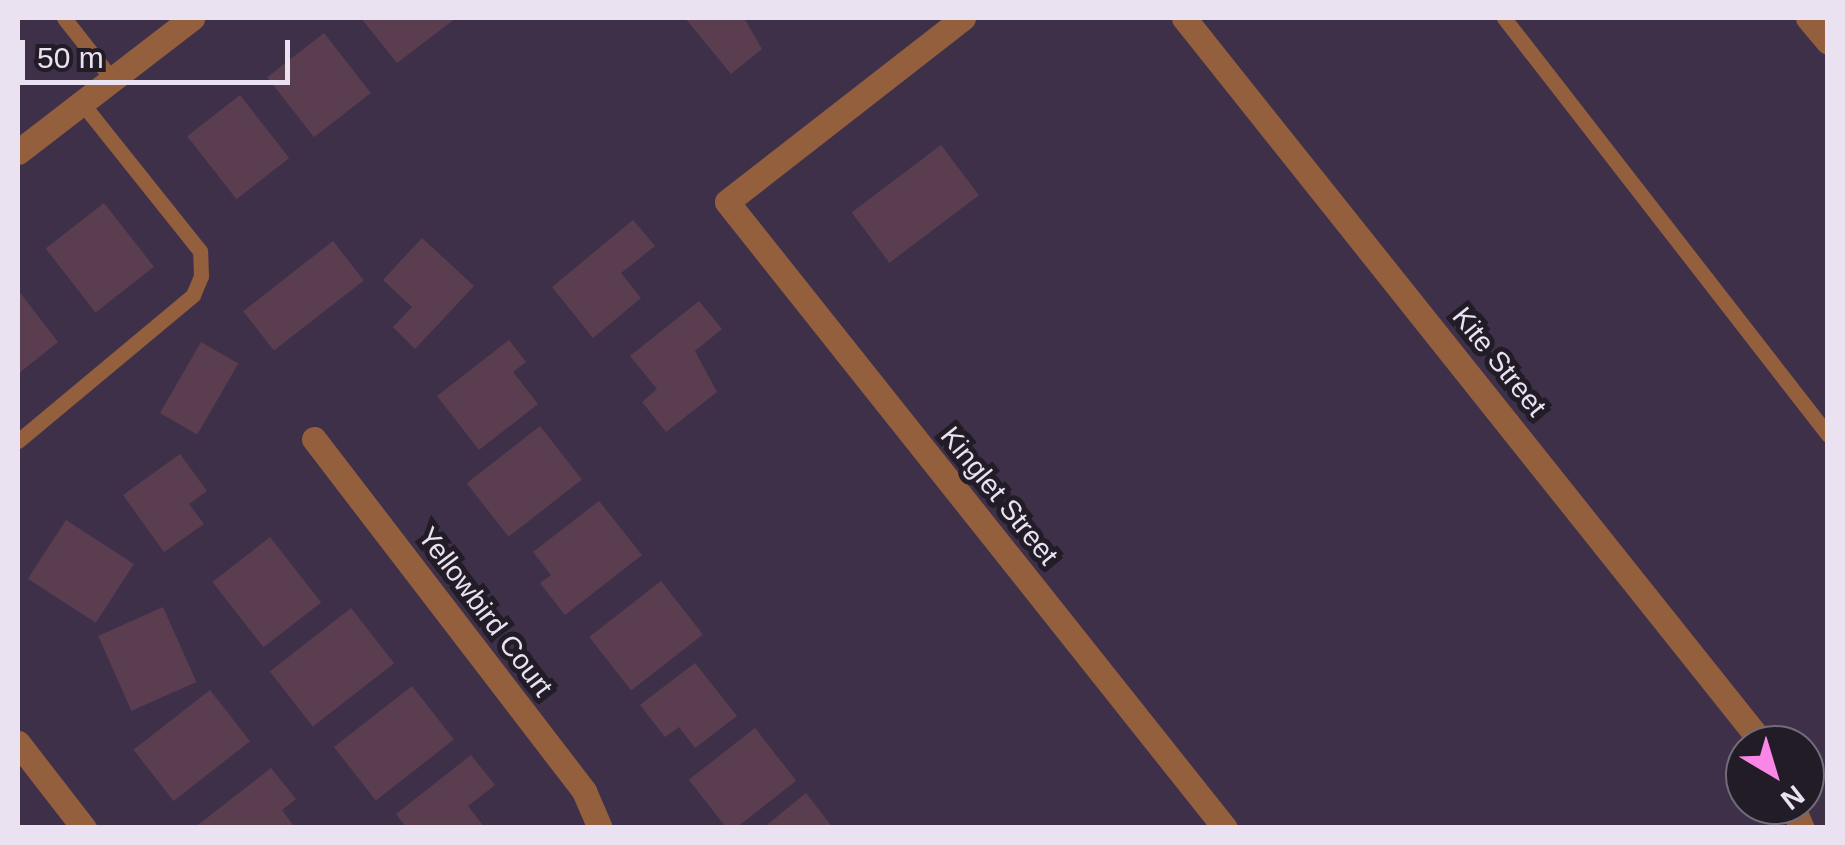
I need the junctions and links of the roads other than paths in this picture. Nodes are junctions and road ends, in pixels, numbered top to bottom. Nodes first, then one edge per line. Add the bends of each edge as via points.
1 (64, 18) edge
2 (192, 18) edge
3 (963, 18) edge
4 (1184, 18) edge
5 (1504, 18) edge
6 (112, 79) junction
7 (82, 103) junction
8 (18, 152) edge
9 (1828, 435) edge
10 (314, 438) dead end
11 (18, 442) edge
12 (1748, 725) edge
13 (18, 744) edge
14 (84, 828) edge
15 (600, 828) edge
16 (1225, 828) edge

1 - 6 lane
2 - 6 street
3 - 16 street, Kinglet Street via 727,202
4 - 12 street, Kite Street
5 - 9 lane
6 - 7 street
7 - 8 street
7 - 11 lane via 200,251 200,276 193,295
10 - 15 street, Yellowbird Court via 584,791
13 - 14 street

